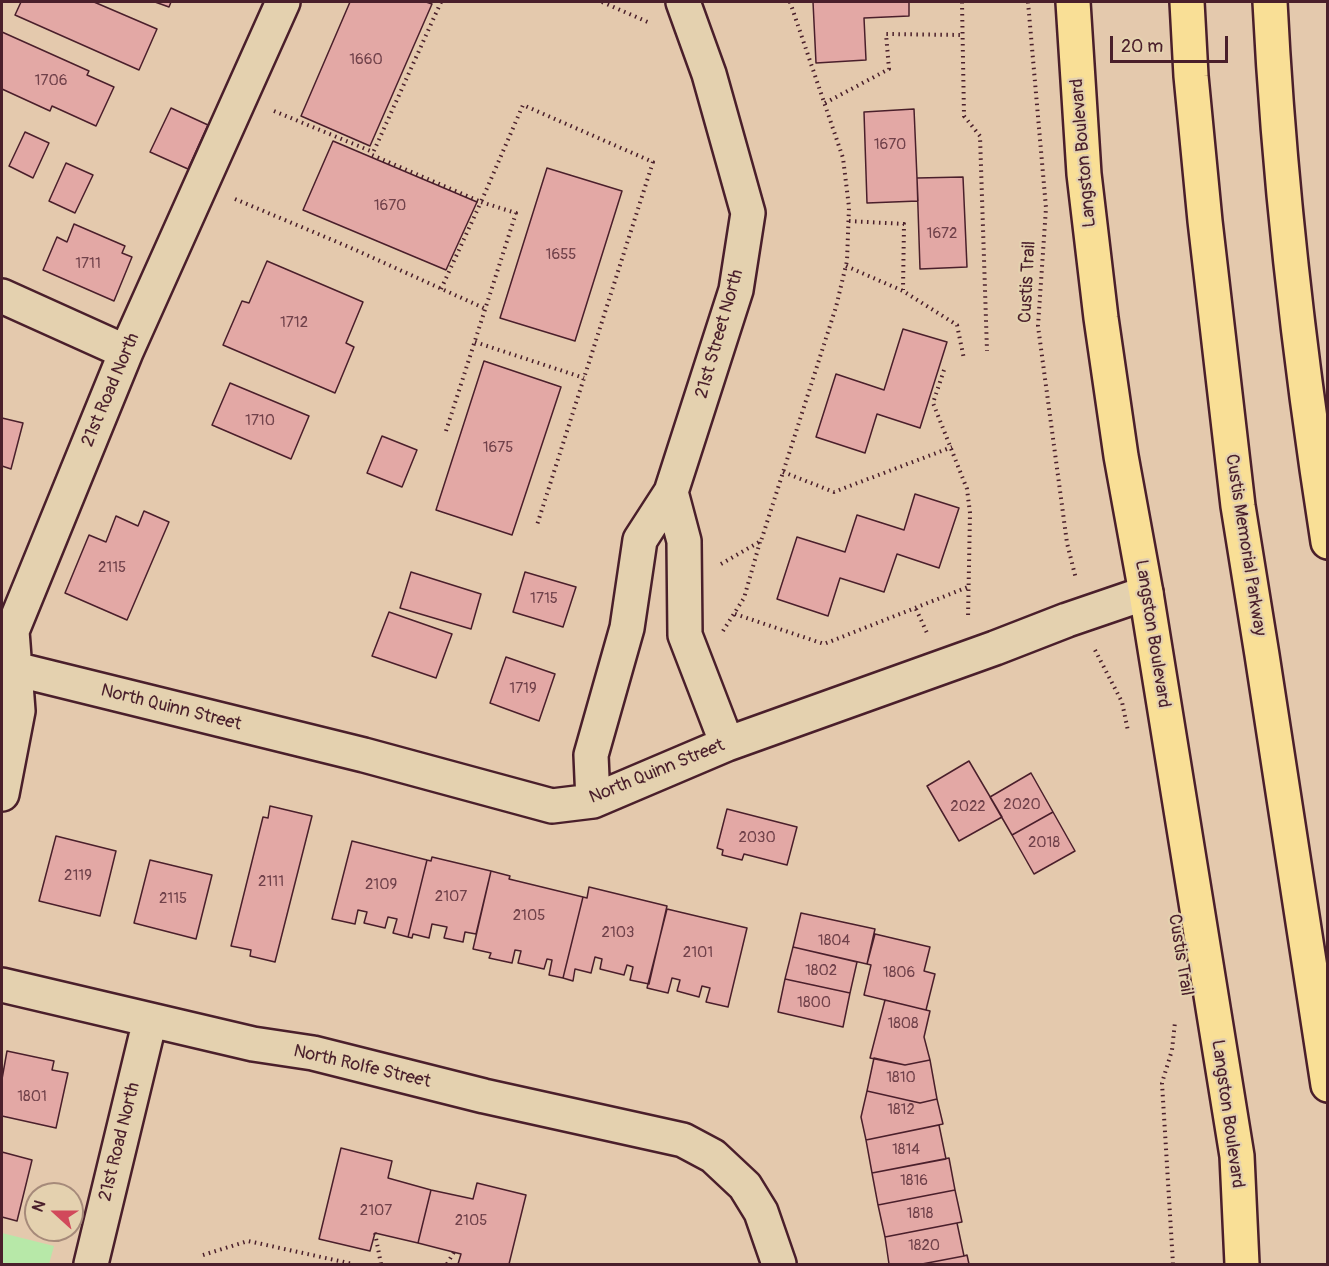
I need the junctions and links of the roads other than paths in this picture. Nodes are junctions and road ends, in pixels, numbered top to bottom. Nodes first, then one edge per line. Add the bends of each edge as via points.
1 (283, 2) edge
2 (683, 2) edge
3 (1073, 2) edge
4 (1187, 2) edge
5 (1270, 2) edge
6 (2, 296) edge
7 (126, 352) junction
8 (671, 492) junction
9 (1328, 542) edge
10 (1146, 593) junction
11 (15, 669) junction
12 (727, 744) junction
13 (2, 794) edge
14 (593, 801) junction
15 (2, 985) edge
16 (150, 1020) junction
17 (1328, 1085) edge
18 (91, 1264) edge
19 (779, 1264) edge
20 (1242, 1264) edge

1 - 7 street, 21st Road North
2 - 8 street, 21st Street North via 709,74 748,213 736,290
3 - 10 main road, Langston Boulevard via 1084,174 1101,318
4 - 17 main road, Custis Memorial Parkway via 1207,244 1238,506
5 - 9 main road via 1295,297
6 - 7 street
7 - 11 street, 21st Road North via 12,631
8 - 12 street via 684,541 685,635
8 - 14 street, 21st Street North via 640,540 627,628 591,755
10 - 12 street, North Quinn Street
10 - 20 main road, Langston Boulevard via 1236,1156
11 - 13 street, 21st Road North via 18,711
11 - 14 street, North Quinn Street via 552,806
12 - 14 street, North Quinn Street
15 - 16 street, North Rolfe Street
16 - 18 street, 21st Road North
16 - 19 street, North Rolfe Street via 253,1044 314,1053 683,1140 719,1160 745,1186 761,1212

